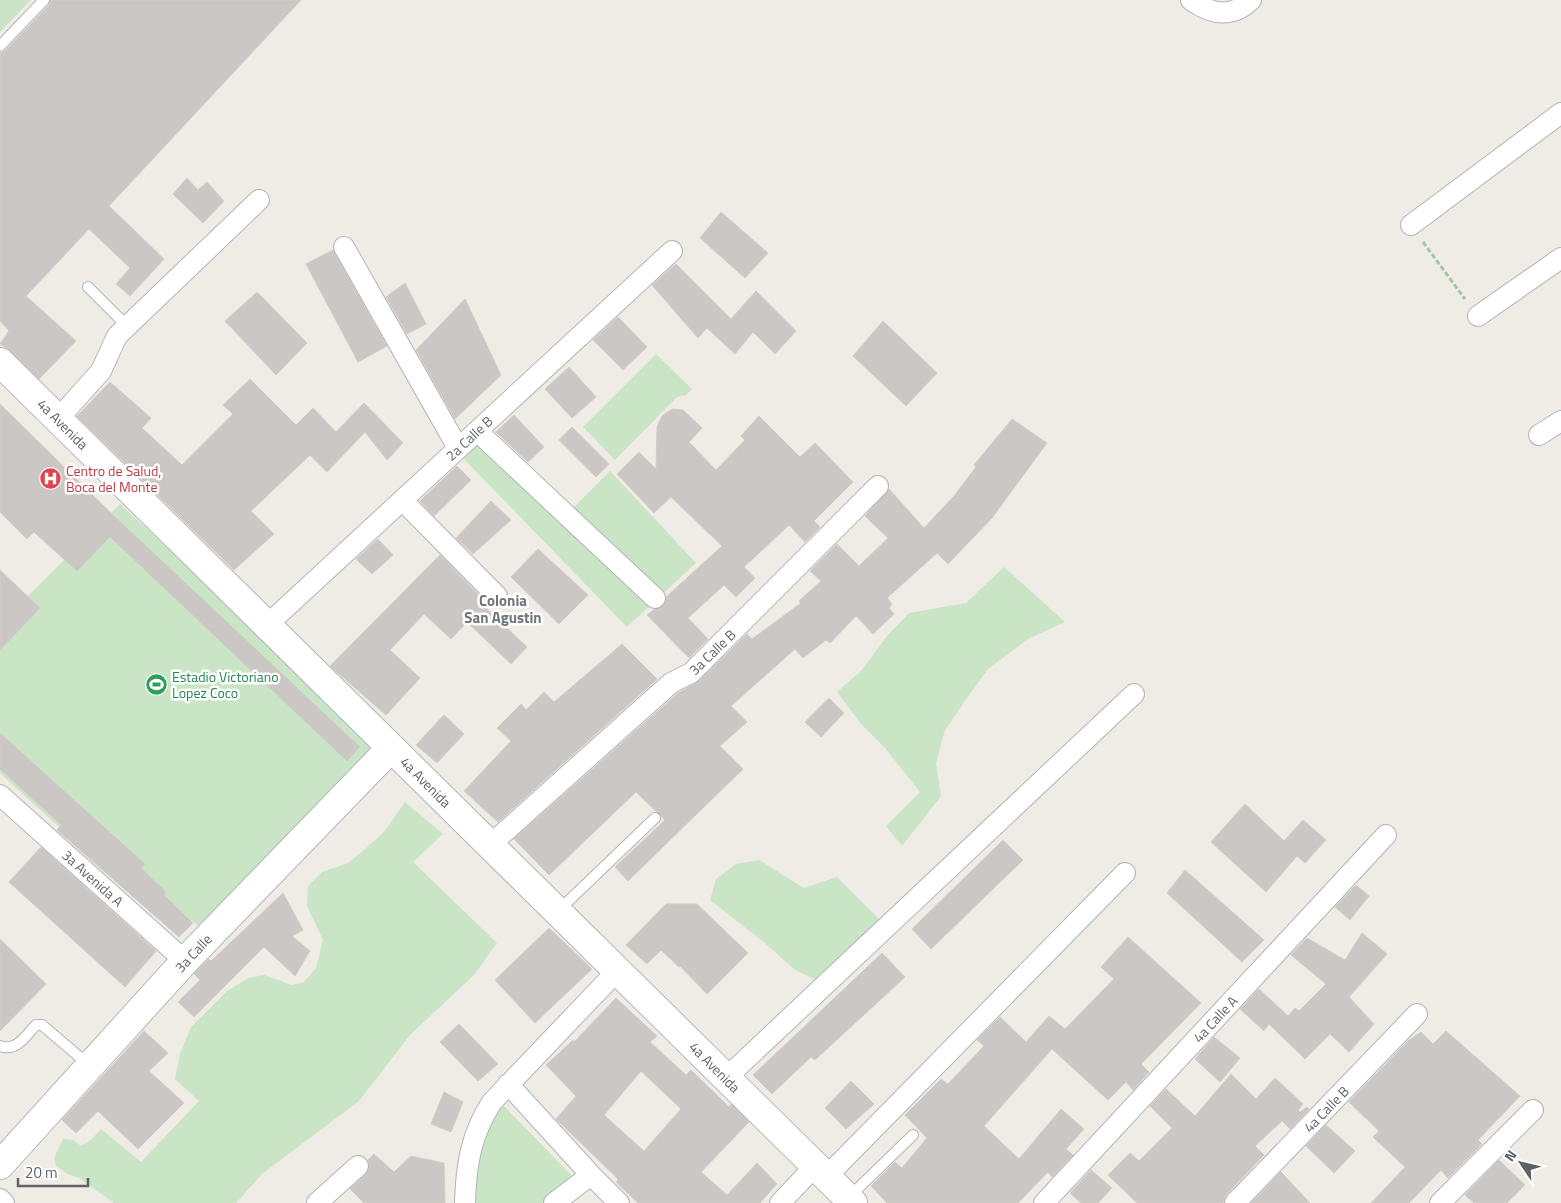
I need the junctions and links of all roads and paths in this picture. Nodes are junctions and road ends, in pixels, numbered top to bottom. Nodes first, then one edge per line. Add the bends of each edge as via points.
1 (44, 0) edge
2 (1192, 0) edge
3 (1251, 0) edge
4 (0, 46) edge
5 (1561, 113) edge
6 (259, 200) dead end
7 (1411, 225) joint
8 (344, 246) dead end
9 (672, 251) dead end
10 (1561, 258) edge
11 (88, 287) dead end
12 (1478, 316) joint
13 (127, 326) junction
14 (0, 362) edge
15 (58, 419) junction
16 (1561, 421) edge
17 (477, 431) junction
18 (1539, 435) dead end
19 (458, 448) junction
20 (878, 486) dead end
21 (402, 500) junction
22 (496, 596) dead end
23 (655, 598) dead end
24 (267, 625) junction
25 (1134, 694) dead end
26 (391, 748) junction
27 (0, 795) edge
28 (655, 818) dead end
29 (1386, 835) dead end
30 (490, 845) junction
31 (1125, 873) dead end
32 (557, 912) junction
33 (185, 961) junction
34 (617, 971) junction
35 (1417, 1014) dead end
36 (0, 1046) edge
37 (89, 1066) junction
38 (726, 1078) junction
39 (508, 1084) junction
40 (1533, 1110) dead end
41 (913, 1135) dead end
42 (0, 1165) edge
43 (358, 1166) dead end
44 (821, 1171) junction
45 (591, 1175) junction
46 (0, 1199) edge
47 (850, 1200) edge
48 (4, 1203) edge
49 (317, 1203) edge
50 (465, 1203) edge
51 (554, 1203) edge
52 (619, 1203) edge
53 (780, 1203) edge
54 (1044, 1203) edge
55 (1235, 1203) edge
56 (1440, 1203) edge

1 - 4 lane
2 - 3 street via 1213,11 1225,13 1242,8
5 - 7 street
6 - 13 street
7 - 12 path
8 - 19 street
9 - 17 street, 2a Calle B
10 - 12 street
11 - 13 lane
13 - 15 street via 114,340 101,371
14 - 15 street, 4a Avenida
15 - 24 street, 4a Avenida
16 - 18 street
17 - 19 street, 2a Calle B
17 - 23 street
19 - 21 street, 2a Calle B
20 - 30 street, 3a Calle B via 692,674 671,683
21 - 22 street
21 - 24 street, 2a Calle B
24 - 26 street, 4a Avenida
25 - 38 street
26 - 30 street, 4a Avenida
26 - 33 street, 3a Calle
27 - 33 street, 3a Avenida A
28 - 32 lane
29 - 54 street, 4a Calle A
30 - 32 street, 4a Avenida
31 - 44 street
32 - 34 street, 4a Avenida
33 - 37 street, 3a Calle
34 - 38 street, 4a Avenida
34 - 39 street
35 - 55 street, 4a Calle B
36 - 37 lane via 15,1047 36,1025 42,1025
37 - 42 street, 3a Calle
38 - 44 street, 4a Avenida
39 - 45 street
39 - 50 street via 480,1121 473,1137
40 - 56 street
41 - 47 lane
43 - 49 street
44 - 47 street, 4a Avenida
44 - 53 street
45 - 51 street
45 - 52 street
46 - 48 street

